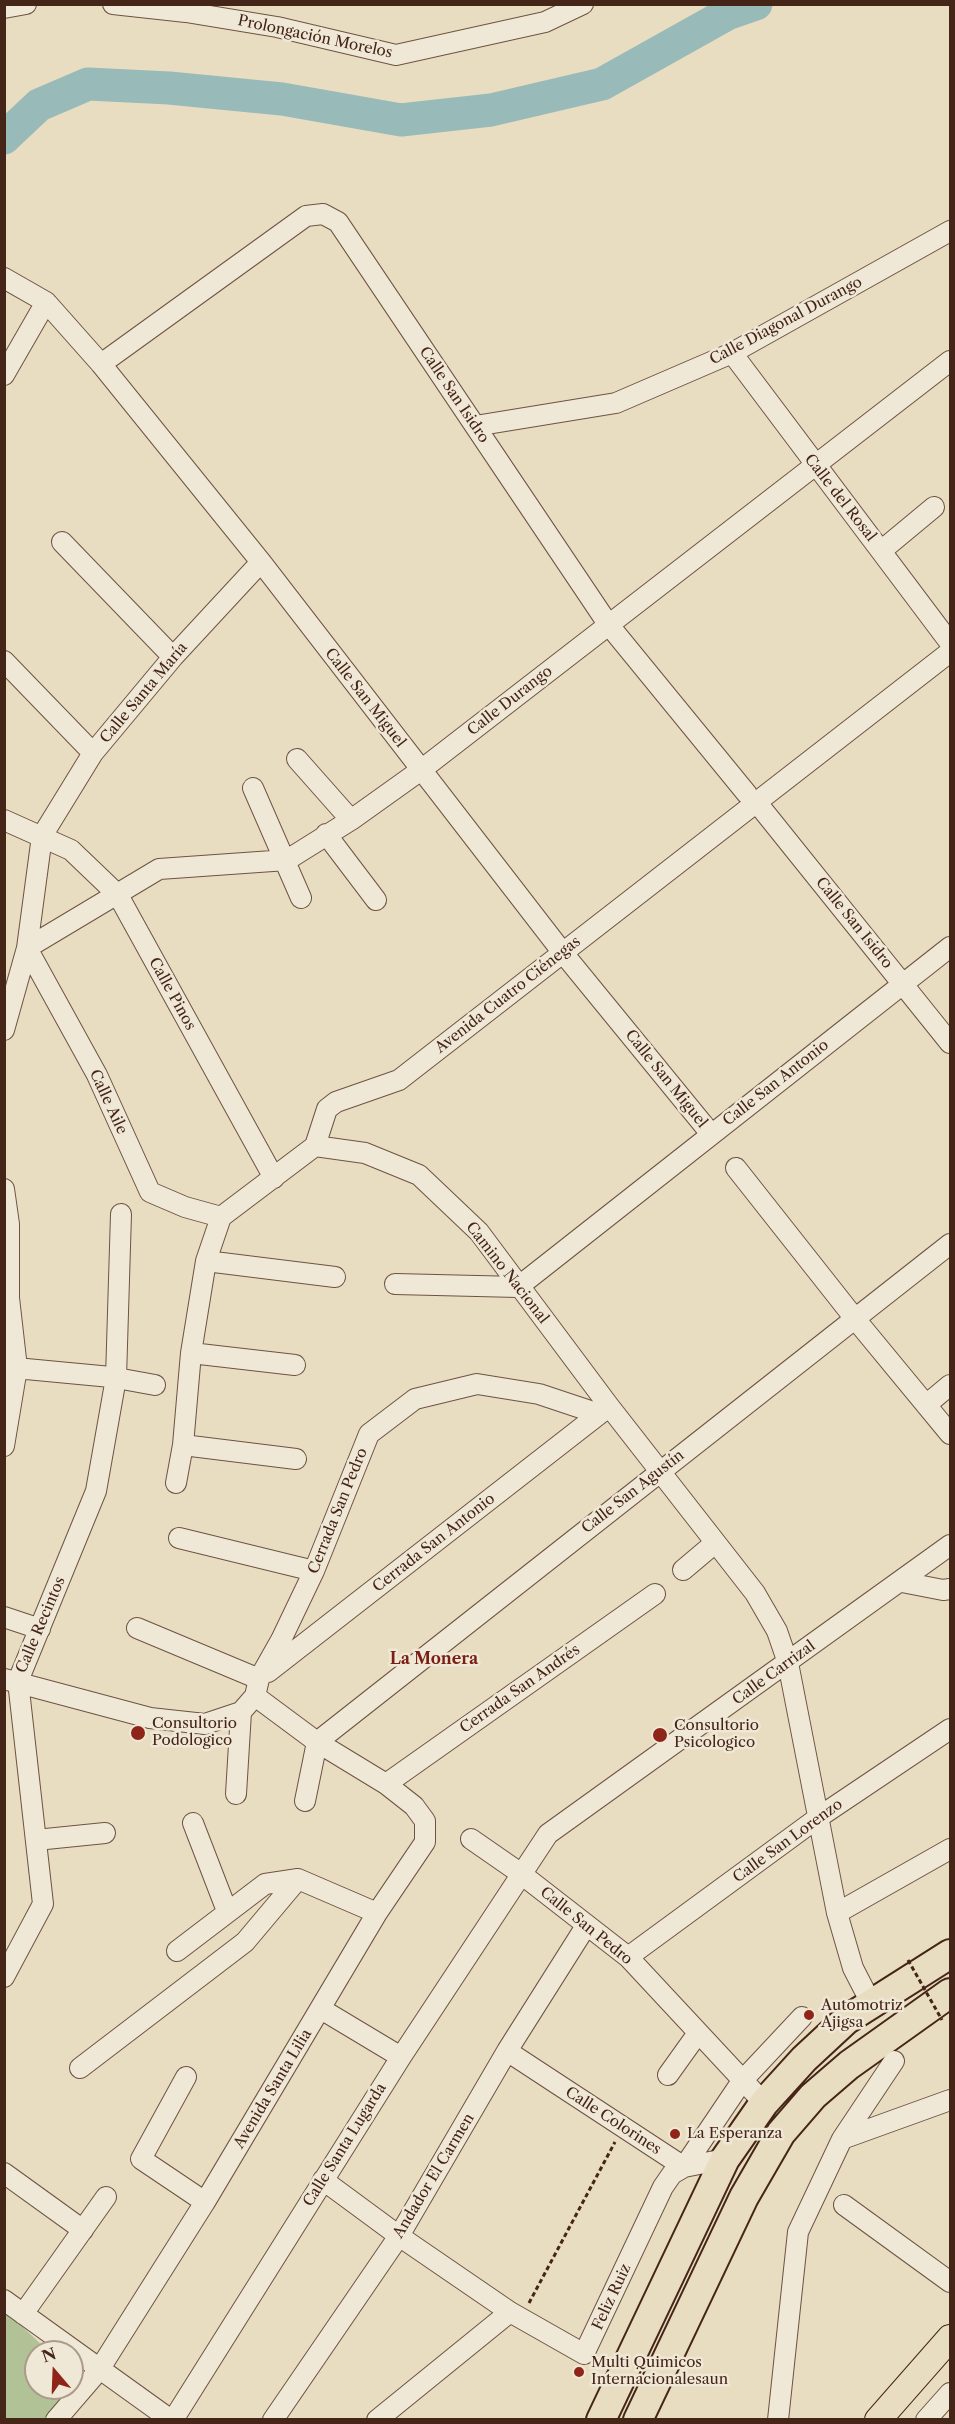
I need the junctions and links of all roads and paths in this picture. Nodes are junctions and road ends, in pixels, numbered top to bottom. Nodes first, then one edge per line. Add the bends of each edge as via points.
1 (26, 4) edge
2 (113, 4) edge
3 (583, 4) edge
4 (4, 8) edge
5 (951, 231) edge
6 (4, 278) edge
7 (46, 302) junction
8 (732, 353) junction
9 (951, 361) edge
10 (101, 364) junction
11 (4, 375) edge
12 (475, 426) junction
13 (816, 467) junction
14 (934, 507) dead end
15 (62, 542) dead end
16 (881, 551) junction
17 (261, 562) junction
18 (608, 624) junction
19 (951, 643) edge
20 (951, 652) edge
21 (173, 657) junction
22 (4, 662) edge
23 (93, 753) junction
24 (297, 759) dead end
25 (421, 770) junction
26 (253, 788) dead end
27 (752, 799) junction
28 (4, 820) edge
29 (351, 820) junction
30 (326, 834) junction
31 (42, 836) junction
32 (287, 860) junction
33 (118, 895) junction
34 (301, 898) dead end
35 (376, 900) dead end
36 (951, 947) edge
37 (27, 948) junction
38 (563, 953) junction
39 (904, 984) junction
40 (4, 1030) edge
41 (951, 1043) edge
42 (711, 1134) junction
43 (315, 1146) junction
44 (736, 1168) dead end
45 (274, 1178) junction
46 (4, 1189) edge
47 (121, 1214) dead end
48 (221, 1217) junction
49 (951, 1244) edge
50 (206, 1261) junction
51 (334, 1277) dead end
52 (395, 1284) dead end
53 (518, 1287) junction
54 (856, 1320) junction
55 (191, 1353) junction
56 (295, 1365) dead end
57 (11, 1367) edge
58 (116, 1378) junction
59 (154, 1385) dead end
60 (951, 1385) edge
61 (926, 1405) junction
62 (604, 1410) junction
63 (951, 1434) edge
64 (183, 1445) junction
65 (4, 1446) edge
66 (296, 1459) dead end
67 (661, 1470) junction
68 (176, 1483) dead end
69 (179, 1538) dead end
70 (715, 1543) junction
71 (951, 1545) edge
72 (683, 1570) dead end
73 (314, 1571) junction
74 (902, 1582) junction
75 (951, 1589) edge
76 (655, 1594) dead end
77 (4, 1617) edge
78 (137, 1628) dead end
79 (40, 1629) junction
80 (788, 1663) junction
81 (11, 1680) edge
82 (257, 1688) junction
83 (241, 1712) junction
84 (951, 1729) edge
85 (316, 1742) junction
86 (386, 1784) junction
87 (236, 1794) dead end
88 (304, 1801) dead end
89 (819, 1817) junction
90 (194, 1823) dead end
91 (105, 1833) dead end
92 (471, 1839) dead end
93 (36, 1840) junction
94 (951, 1849) edge
95 (520, 1873) junction
96 (298, 1879) junction
97 (227, 1911) junction
98 (377, 1913) junction
99 (837, 1913) junction
100 (586, 1926) junction
101 (177, 1952) dead end
102 (951, 1954) edge
103 (628, 1957) junction
104 (908, 1960) dead end
105 (4, 1977) edge
106 (951, 1993) edge
107 (871, 2003) junction
108 (321, 2009) junction
109 (802, 2017) dead end
110 (942, 2020) dead end
111 (698, 2033) junction
112 (507, 2052) junction
113 (400, 2057) junction
114 (894, 2061) dead end
115 (80, 2068) dead end
116 (668, 2075) dead end
117 (186, 2077) dead end
118 (742, 2081) junction
119 (951, 2100) edge
120 (764, 2103) junction
121 (623, 2127) junction
122 (842, 2139) junction
123 (725, 2159) junction
124 (684, 2167) junction
125 (4, 2173) edge
126 (323, 2180) junction
127 (106, 2197) dead end
128 (205, 2202) junction
129 (844, 2205) dead end
130 (83, 2230) junction
131 (399, 2236) junction
132 (951, 2282) edge
133 (4, 2300) edge
134 (23, 2314) junction
135 (515, 2315) junction
136 (951, 2338) edge
137 (99, 2370) junction
138 (951, 2393) edge
139 (56, 2420) edge
140 (172, 2420) edge
141 (273, 2420) edge
142 (377, 2420) edge
143 (601, 2420) edge
144 (638, 2420) edge
145 (778, 2420) edge
146 (878, 2420) edge
147 (926, 2420) edge

1 - 4 street
2 - 3 street, Prolongación Morelos via 277,27 396,55 545,22
5 - 8 street, Calle Diagonal Durango
6 - 7 street, Calle San Miguel
7 - 10 street, Calle San Miguel
7 - 11 street
8 - 12 street, Calle Diagonal Durango via 616,403
8 - 13 street, Calle del Rosal
9 - 13 street, Calle Durango
10 - 12 street, Calle San Isidro via 306,216 323,214 338,222
10 - 17 street, Calle San Miguel
12 - 18 street, Calle San Isidro
13 - 16 street, Calle del Rosal
13 - 18 street, Calle Durango
14 - 16 street
15 - 21 street
16 - 19 street, Calle del Rosal
17 - 21 street, Calle Santa María
17 - 25 street, Calle San Miguel
18 - 25 street, Calle Durango
18 - 27 street, Calle San Isidro
20 - 27 street, Avenida Cuatro Ciénegas
21 - 23 street, Calle Santa María
22 - 23 street
23 - 31 street, Calle Santa María
24 - 29 street
25 - 29 street, Calle Durango
25 - 38 street, Calle San Miguel
26 - 32 street
27 - 38 street, Avenida Cuatro Ciénegas via 709,838
27 - 39 street, Calle San Isidro
28 - 31 street, Calle Pinos
29 - 30 street, Calle Durango
30 - 32 street, Calle Durango
30 - 35 street
31 - 33 street, Calle Pinos via 71,850
31 - 37 street
32 - 33 street, Calle Durango via 159,869
32 - 34 street
33 - 37 street, Calle Durango
33 - 45 street, Calle Pinos
36 - 39 street, Calle San Antonio
37 - 40 street
37 - 48 street, Calle Aile via 97,1075 150,1192
38 - 42 street, Calle San Miguel
38 - 43 street, Avenida Cuatro Ciénegas via 399,1080 336,1102 327,1109
39 - 41 street, Calle San Isidro
39 - 42 street, Calle San Antonio
42 - 53 street, Calle San Antonio
43 - 45 street
43 - 53 street, Camino Nacional via 365,1153 419,1175 479,1232
44 - 54 street
45 - 48 street
46 - 57 street via 9,1224
47 - 58 street, Calle Recintos
48 - 50 street
49 - 54 street, Calle San Agustín
50 - 51 street
50 - 55 street
52 - 53 street
53 - 62 street, Camino Nacional
54 - 61 street
54 - 67 street, Calle San Agustín
55 - 56 street
55 - 64 street
57 - 58 street
57 - 65 street
58 - 59 street
58 - 79 street, Calle Recintos via 96,1491
60 - 61 street
61 - 63 street
62 - 67 street, Camino Nacional
62 - 73 street, Cerrada San Pedro via 477,1384 415,1399 369,1434
62 - 82 street, Cerrada San Antonio
64 - 66 street
64 - 68 street
67 - 70 street, Camino Nacional
67 - 85 street, Calle San Agustín
69 - 73 street
70 - 72 street
70 - 80 street, Camino Nacional via 755,1593 777,1631
71 - 74 street, Calle Carrizal
73 - 82 street, Cerrada San Pedro
74 - 75 street
74 - 80 street, Calle Carrizal
76 - 86 street, Cerrada San Andrés
77 - 79 street
78 - 82 street
79 - 81 street, Calle Recintos
80 - 89 street, Camino Nacional
80 - 95 street, Calle Carrizal via 548,1834
81 - 83 street via 150,1718 205,1724
81 - 93 street, Calle Recintos
82 - 83 street
82 - 85 street
83 - 87 street
84 - 89 street, Calle San Lorenzo
85 - 86 street
85 - 88 street
86 - 98 street, Avenida Santa Lilia via 414,1806 425,1821 425,1842
89 - 99 street, Camino Nacional
89 - 103 street, Calle San Lorenzo
90 - 97 street
91 - 93 street
92 - 95 street, Calle San Pedro
93 - 105 street, Calle Recintos via 43,1904
94 - 99 street
95 - 100 street, Calle San Pedro
95 - 113 street, Calle Santa Lugarda
96 - 97 street via 265,1884
96 - 98 street
96 - 115 street via 245,1942
97 - 101 street
98 - 108 street, Avenida Santa Lilia
99 - 107 street, Camino Nacional via 853,1968
100 - 103 street, Calle San Pedro
100 - 112 street, Andador El Carmen
102 - 107 highway
103 - 111 street, Calle San Pedro
104 - 110 path, bridge
106 - 144 highway via 849,2065 813,2096 781,2133 744,2197
107 - 120 highway via 846,2020
108 - 113 street
108 - 128 street, Avenida Santa Lilia
109 - 118 street, Feliz Ruiz
111 - 116 street
111 - 118 street, Calle San Pedro
112 - 121 street, Calle Colorines
112 - 131 street, Andador El Carmen
113 - 126 street, Calle Santa Lugarda
114 - 122 street
117 - 128 street via 141,2159
118 - 120 street, Calle San Pedro
118 - 124 street, Feliz Ruiz
119 - 122 street
120 - 123 highway
121 - 124 street, Calle Colorines
121 - 135 path
122 - 145 street via 798,2232
123 - 124 street
123 - 143 highway
124 - 135 street, Feliz Ruiz via 672,2174 663,2187 585,2354
125 - 130 street
126 - 131 street, Feliz Ruiz
126 - 140 street, Calle Santa Lugarda
127 - 130 street
128 - 137 street, Avenida Santa Lilia
129 - 132 street
130 - 134 street
131 - 135 street, Feliz Ruiz
131 - 141 street, Andador El Carmen
133 - 134 street
134 - 137 street
135 - 142 street
136 - 146 main road
137 - 139 street, Avenida Santa Lilia
137 - 140 street
138 - 147 street

